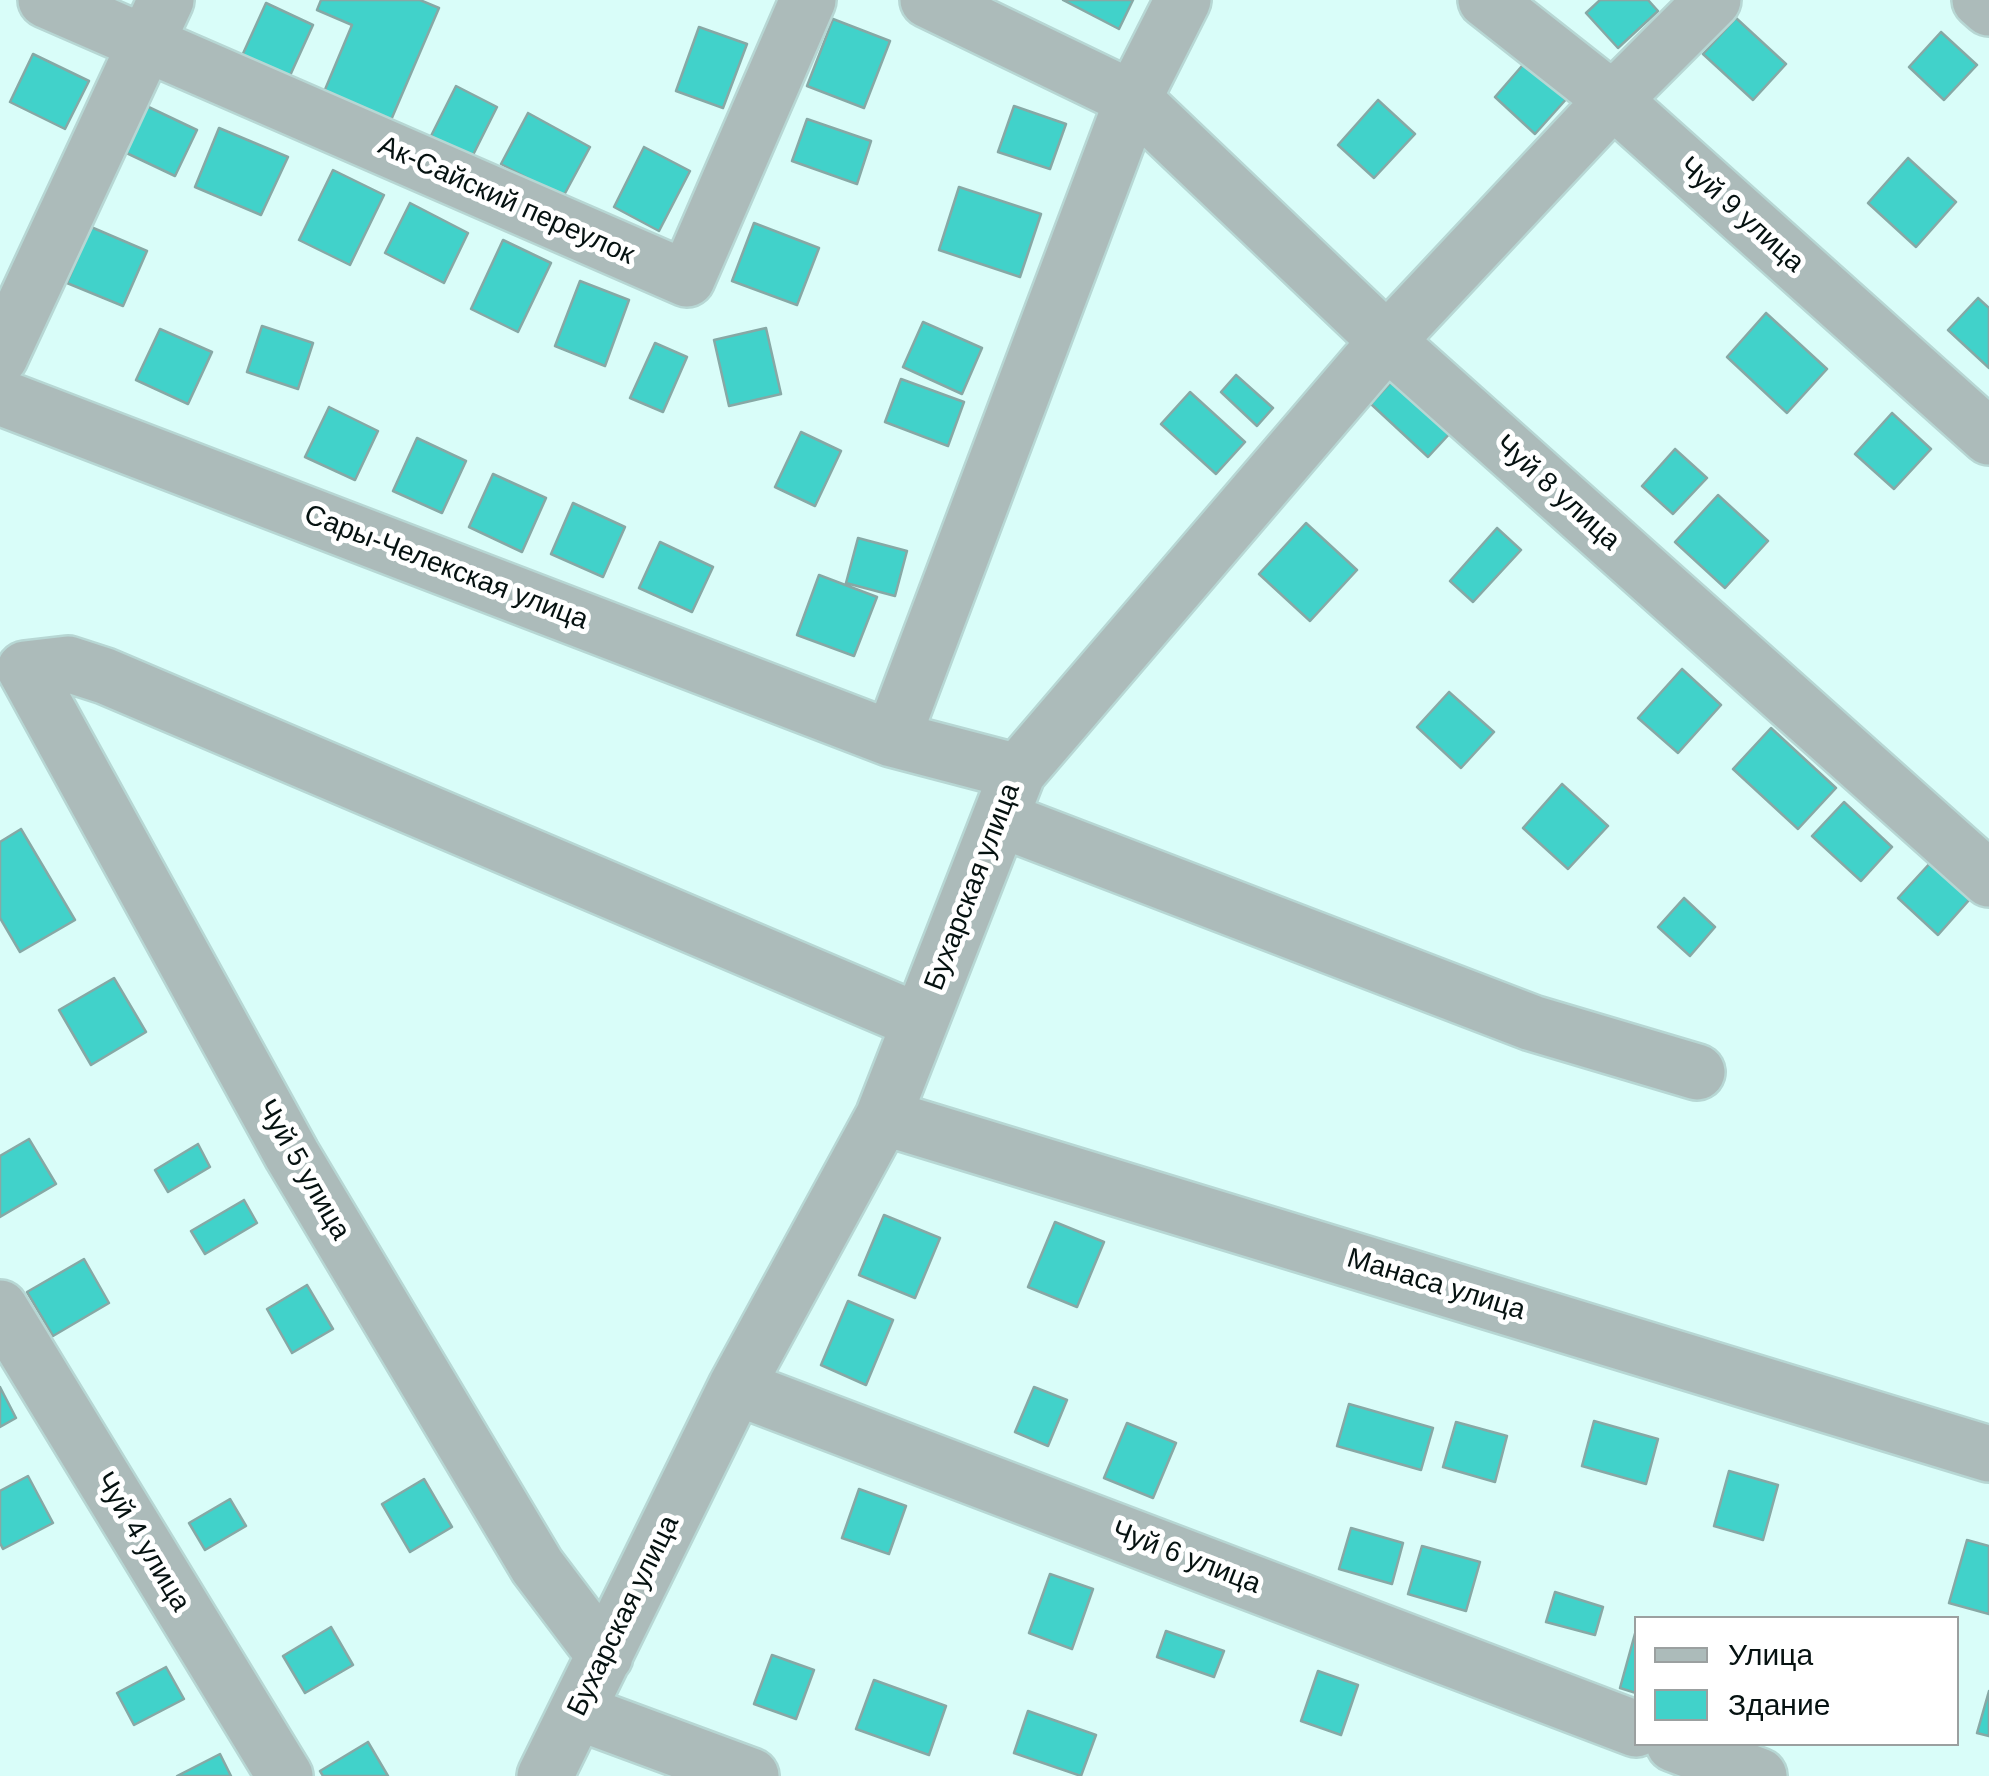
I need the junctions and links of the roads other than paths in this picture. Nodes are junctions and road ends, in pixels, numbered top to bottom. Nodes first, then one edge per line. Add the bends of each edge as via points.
1 (46, 0) edge
2 (808, 0) edge
3 (928, 0) edge
4 (1183, 0) edge
5 (1486, 0) edge
6 (1713, 0) edge
7 (1980, 0) edge
8 (1989, 8) edge
9 (155, 22) edge
10 (1133, 99) junction
11 (1612, 100) junction
12 (1386, 341) junction
13 (0, 358) edge
14 (0, 396) edge
15 (1989, 436) edge
16 (892, 740) junction
17 (1009, 796) junction
18 (1989, 879) edge
19 (920, 1022) junction
20 (1697, 1072) dead end
21 (882, 1116) junction
22 (0, 1308) edge
23 (736, 1386) junction
24 (1989, 1454) edge
25 (605, 1656) junction
26 (578, 1712) junction
27 (1634, 1728) edge
28 (1679, 1746) edge
29 (285, 1776) edge
30 (545, 1776) edge
31 (751, 1776) edge
32 (1760, 1776) edge

1 - 9 street, Ак-Сайский переулок
2 - 9 street, Ак-Сайский переулок via 687,280
3 - 10 street, Чуй 8 улица
4 - 10 street
5 - 11 street, Чуй 9 улица
6 - 11 street
7 - 8 street
9 - 13 street
10 - 12 street, Чуй 8 улица
10 - 16 street
11 - 12 street
11 - 15 street, Чуй 9 улица
12 - 17 street
12 - 18 street, Чуй 8 улица
14 - 16 street, Сары-Челекская улица
16 - 17 street, Бухарская улица
17 - 19 street, Бухарская улица
17 - 20 street via 1514,1016
19 - 21 street, Бухарская улица
19 - 25 street, Чуй 5 улица via 105,676 68,664 25,668 292,1154 537,1566
21 - 23 street, Бухарская улица
21 - 24 street, Манаса улица
22 - 29 street, Чуй 4 улица
23 - 25 street, Бухарская улица
23 - 27 street, Чуй 6 улица
25 - 26 street, Бухарская улица
26 - 30 street, Бухарская улица
26 - 31 street
28 - 32 street

